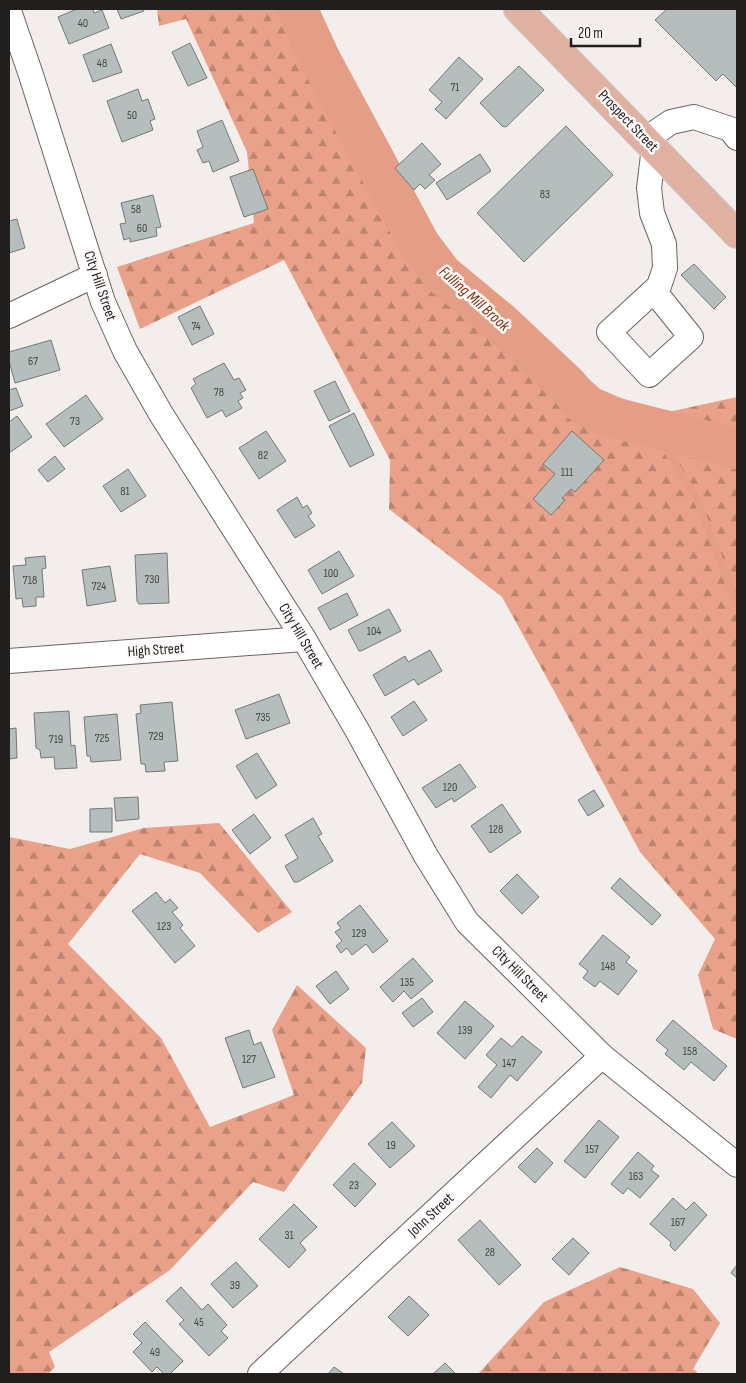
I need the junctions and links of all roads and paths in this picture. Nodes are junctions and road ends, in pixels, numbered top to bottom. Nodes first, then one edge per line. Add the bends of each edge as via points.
1 (518, 9) edge
2 (9, 11) edge
3 (737, 138) edge
4 (650, 143) junction
5 (734, 223) edge
6 (95, 275) junction
7 (654, 291) dead end
8 (9, 316) edge
9 (304, 639) junction
10 (9, 661) edge
11 (602, 1056) junction
12 (737, 1165) edge
13 (260, 1374) edge

1 - 4 main road, Prospect Street
2 - 6 street, City Hill Street
3 - 4 street via 730,129 694,117 671,122
4 - 5 main road, Prospect Street
4 - 7 street via 649,188 652,213 664,244 665,268
6 - 8 street
6 - 9 street, City Hill Street via 125,351 152,399
9 - 10 street, High Street
9 - 11 street, City Hill Street via 426,856 467,922
11 - 12 street, City Hill Street
11 - 13 street, John Street

